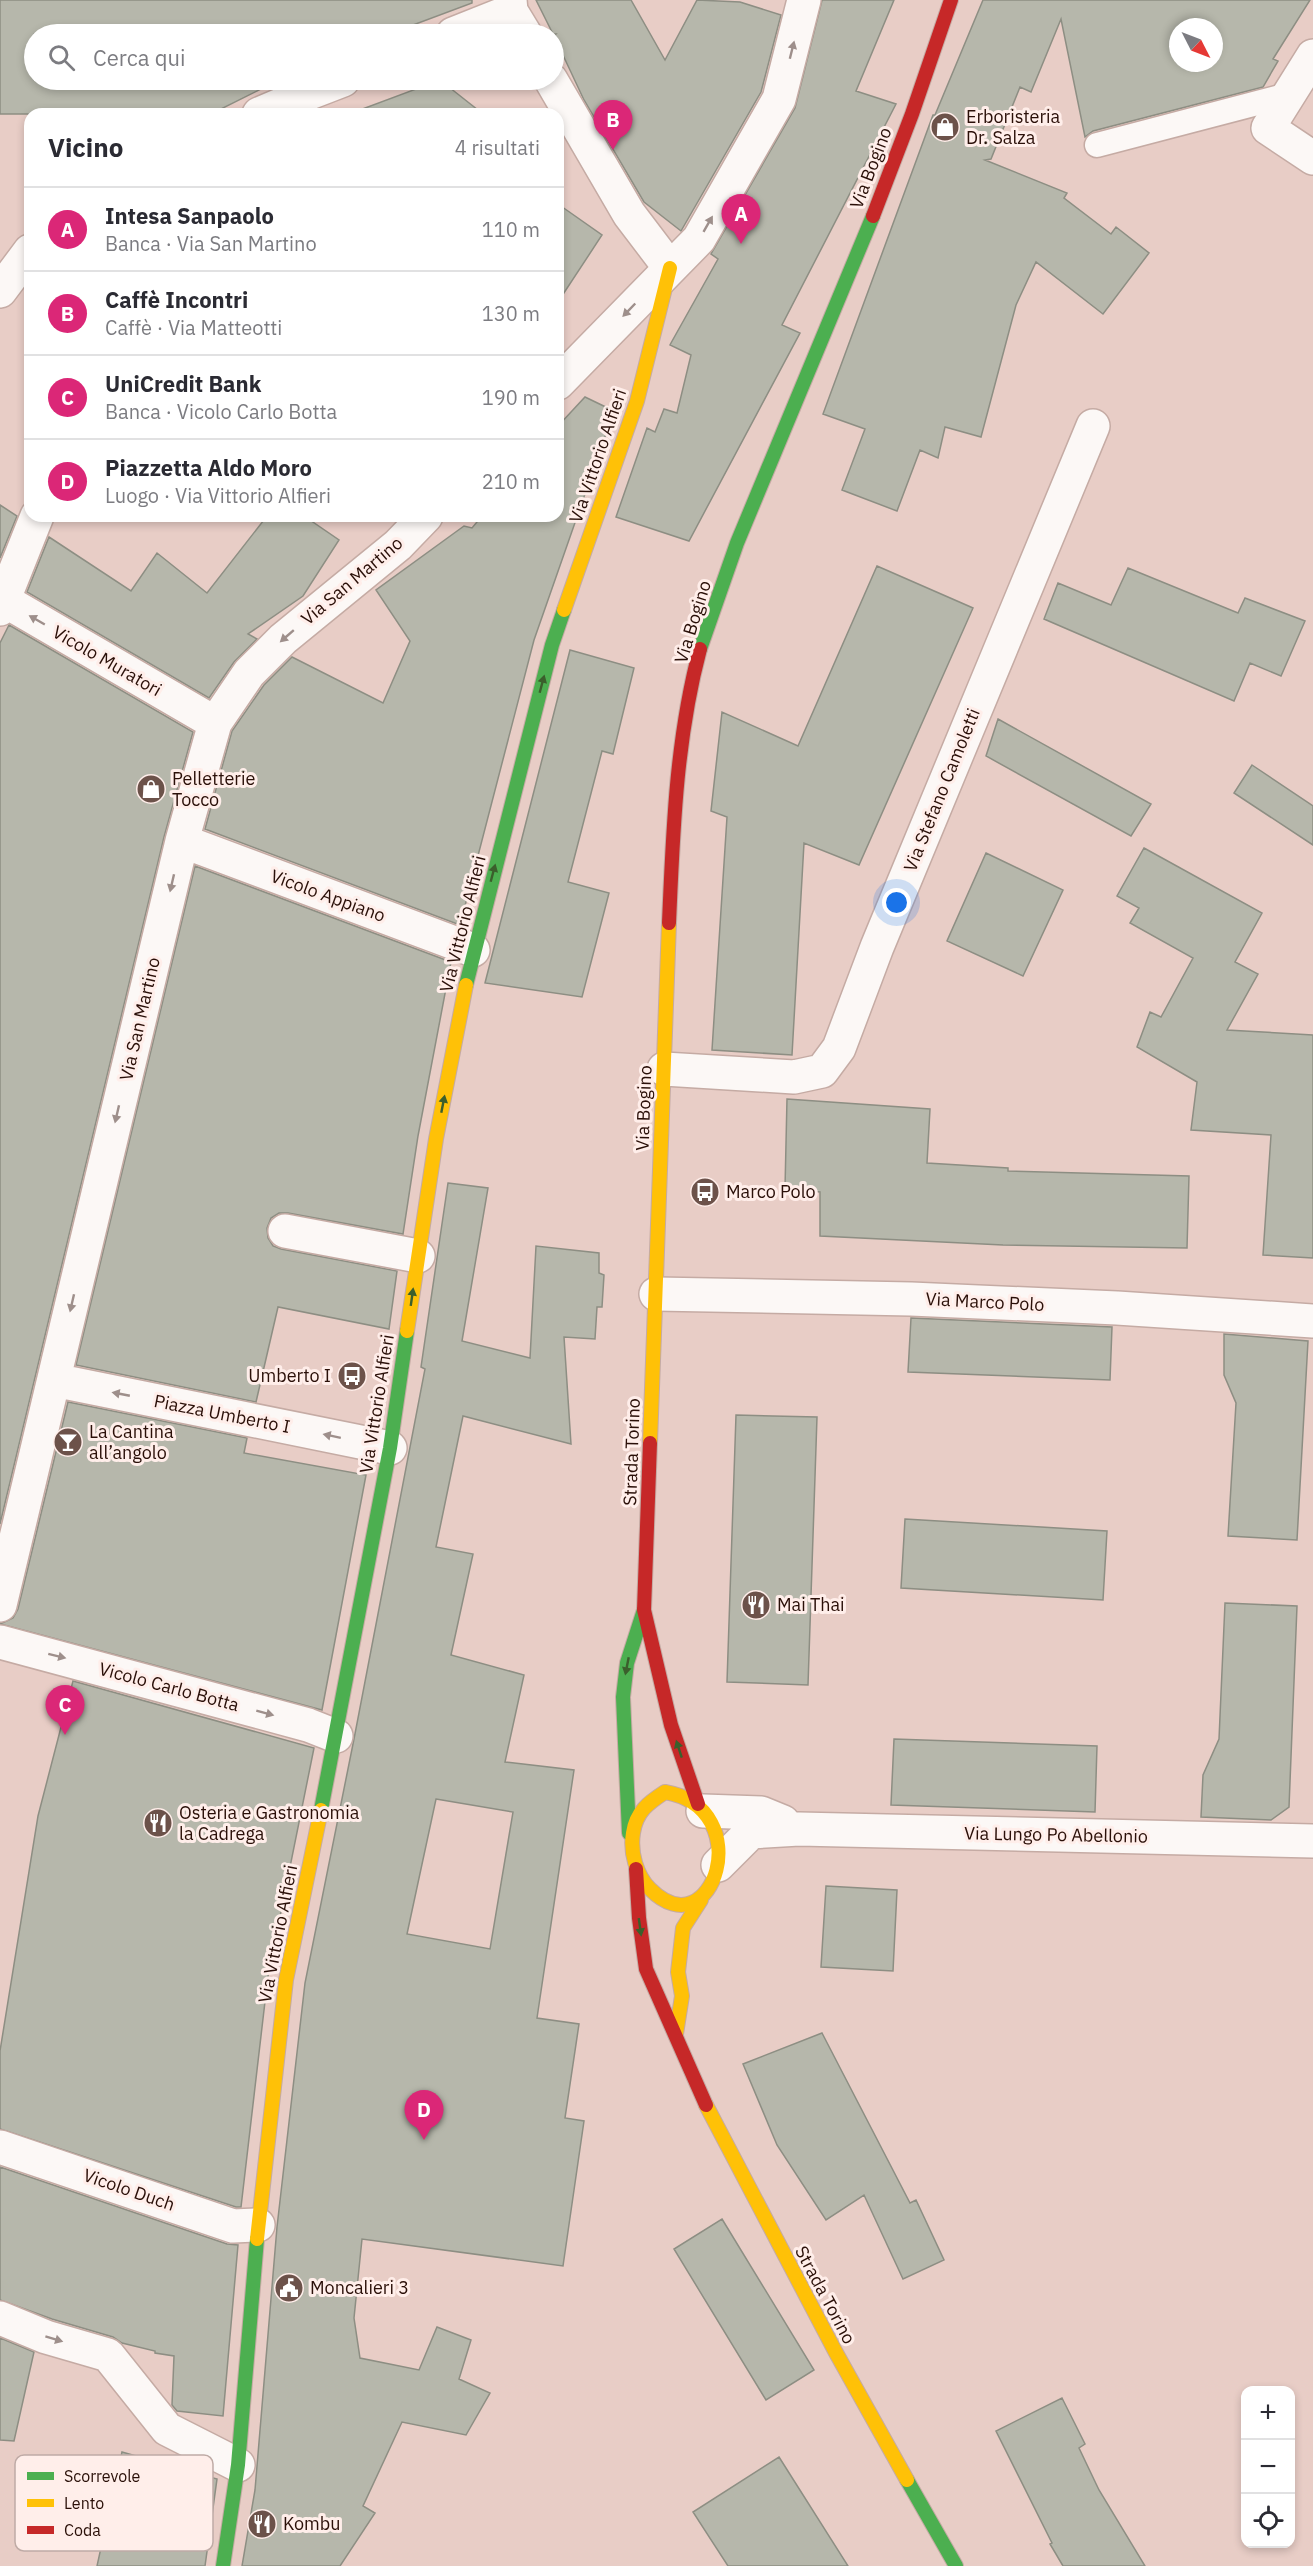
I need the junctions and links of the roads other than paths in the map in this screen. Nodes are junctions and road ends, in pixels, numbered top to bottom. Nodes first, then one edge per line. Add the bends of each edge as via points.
1 (804, 0) edge
2 (951, 0) edge
3 (515, 15) edge
4 (486, 24) edge
5 (1313, 56) edge
6 (325, 90) edge
7 (557, 90) edge
8 (1288, 95) junction
9 (296, 106) edge
10 (1097, 145) dead end
11 (1313, 158) edge
12 (24, 259) edge
13 (670, 268) junction
14 (0, 291) edge
15 (564, 377) edge
16 (1093, 426) dead end
17 (34, 522) edge
18 (420, 522) edge
19 (1, 602) edge
20 (215, 723) junction
21 (182, 841) junction
22 (473, 950) junction
23 (664, 1069) junction
24 (285, 1231) dead end
25 (418, 1257) junction
26 (657, 1294) junction
27 (1313, 1321) edge
28 (54, 1380) junction
29 (390, 1448) junction
30 (0, 1605) edge
31 (644, 1610) junction
32 (0, 1642) edge
33 (336, 1736) junction
34 (701, 1807) junction
35 (799, 1828) junction
36 (1313, 1841) edge
37 (630, 1845) junction
38 (718, 1865) junction
39 (636, 1869) junction
40 (701, 1900) junction
41 (676, 2034) junction
42 (0, 2147) edge
43 (258, 2225) junction
44 (0, 2318) edge
45 (238, 2465) junction
46 (223, 2566) edge
47 (956, 2566) edge

13 -> 1 street via 699,239 779,99
2 - 23 main road, Via Bogino via 893,165 731,560 687,704 672,850
3 - 4 street
5 - 8 street
6 - 9 street
7 - 13 street via 629,214
8 - 10 lane
8 - 11 street via 1268,128
12 - 14 street
13 -> 15 street
22 -> 13 main road, Via Vittorio Alfieri via 552,645 637,401
16 - 23 street, Via Stefano Camoletti via 877,947 839,1048 822,1071 794,1077
17 - 19 street
18 -> 20 street, Via San Martino via 283,639 249,673
20 -> 19 street, Vicolo Muratori
20 - 21 street, Via San Martino
21 - 22 street, Vicolo Appiano
21 -> 28 street, Via San Martino
25 -> 22 main road, Via Vittorio Alfieri via 436,1139
23 - 26 main road, Via Bogino
24 - 25 street
29 -> 25 main road, Via Vittorio Alfieri
26 - 27 street, Via Marco Polo via 922,1299
26 - 31 main road, Strada Torino
29 -> 28 street, Piazza Umberto I
28 - 30 street, Via San Martino
29 - 33 main road, Via Vittorio Alfieri
34 -> 31 main road, Strada Torino via 671,1725
31 -> 37 main road, Strada Torino via 627,1663 623,1697
32 -> 33 street, Vicolo Carlo Botta via 308,1725
33 - 43 main road, Via Vittorio Alfieri via 286,1980
34 - 35 street, Via Lungo Po Abellonio via 761,1813
34 - 37 main road, Strada Torino via 683,1796 665,1792 651,1797 640,1808
34 - 38 main road, Strada Torino via 717,1834
35 - 36 street, Via Lungo Po Abellonio
35 - 38 street, Via Lungo Po Abellonio via 751,1832
37 - 39 main road, Strada Torino
38 - 40 main road, Strada Torino via 714,1883
39 - 40 main road, Strada Torino via 646,1884 671,1905 685,1907
39 -> 41 main road, Strada Torino via 646,1969
40 - 41 main road, Strada Torino via 683,1928 678,1972 682,1996
41 - 47 main road, Strada Torino via 695,2085 757,2207
42 - 43 street, Vicolo Duch via 232,2226
43 - 45 main road, Via Vittorio Alfieri
44 -> 45 street via 45,2337 108,2355 167,2429
45 - 46 main road, Via Vittorio Alfieri

